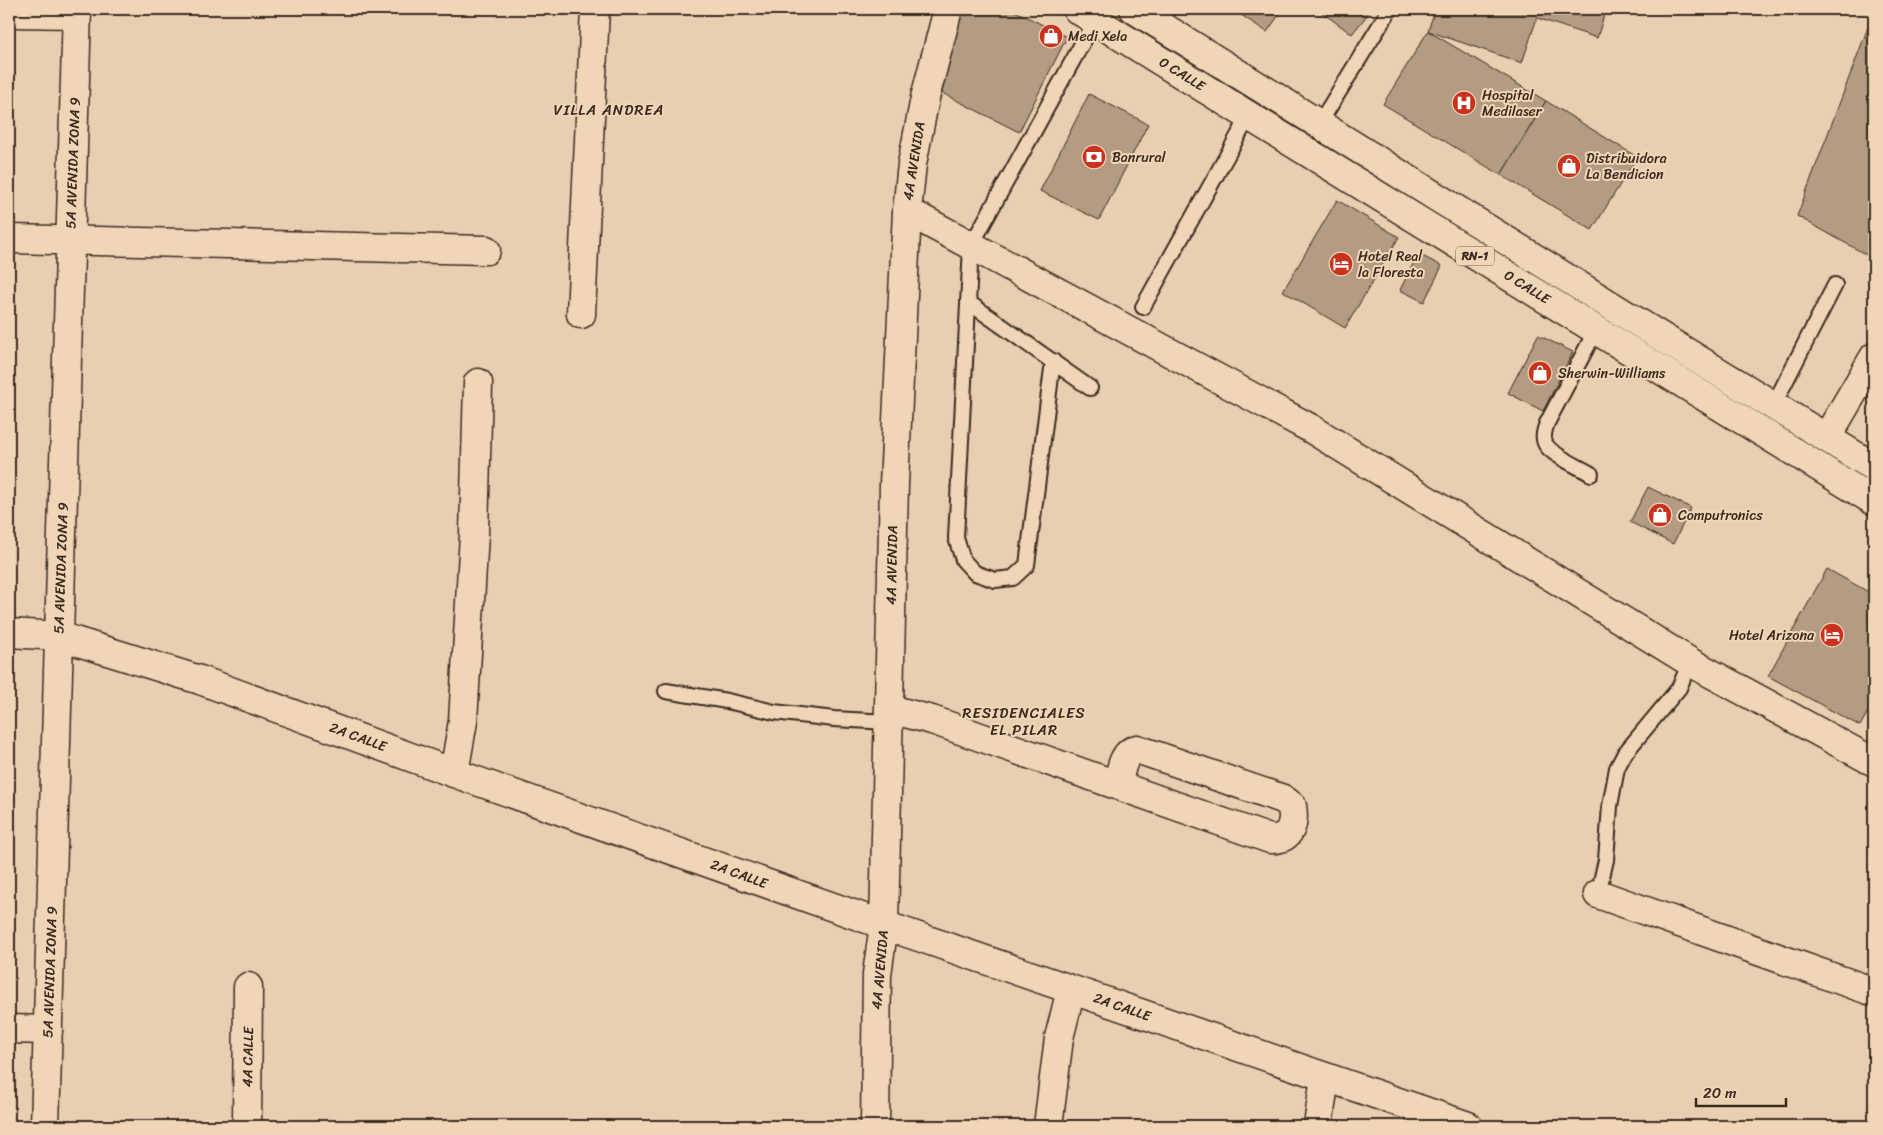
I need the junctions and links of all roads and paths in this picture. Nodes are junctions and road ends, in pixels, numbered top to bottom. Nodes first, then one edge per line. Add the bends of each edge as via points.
1 (596, 9) edge
2 (948, 9) edge
3 (1134, 9) edge
4 (1390, 9) edge
5 (77, 12) edge
6 (9, 13) edge
7 (1086, 14) edge
8 (1248, 116) junction
9 (1319, 124) junction
10 (907, 211) junction
11 (9, 239) edge
12 (70, 241) junction
13 (971, 246) junction
14 (486, 250) dead end
15 (1835, 285) dead end
16 (968, 302) junction
17 (1143, 307) dead end
18 (581, 314) dead end
19 (1596, 330) junction
20 (1874, 357) edge
21 (1052, 362) junction
22 (478, 383) dead end
23 (1090, 388) dead end
24 (1773, 406) junction
25 (1827, 438) junction
26 (1874, 467) edge
27 (1591, 474) dead end
28 (1874, 501) edge
29 (9, 634) edge
30 (59, 636) junction
31 (1690, 662) junction
32 (666, 691) dead end
33 (889, 715) junction
34 (1874, 762) edge
35 (454, 773) junction
36 (1117, 785) junction
37 (1598, 894) joint
38 (884, 926) junction
39 (248, 987) dead end
40 (1071, 990) junction
41 (1874, 992) edge
42 (9, 1029) edge
43 (48, 1030) junction
44 (1325, 1077) junction
45 (45, 1126) edge
46 (247, 1126) edge
47 (875, 1126) edge
48 (1048, 1126) edge
49 (1318, 1126) edge
50 (1468, 1126) edge

1 - 18 street
2 - 10 street, 4A AVENIDA via 925,98
3 - 9 street, 0 CALLE / RN-1
4 - 9 lane
5 - 6 street
5 - 12 street, 5A AVENIDA ZONA 9
7 - 8 street, 0 CALLE / RN-1
7 - 13 lane
8 - 17 lane
8 - 19 street, 0 CALLE / RN-1
9 - 24 street, 0 CALLE / RN-1
10 - 13 street
10 - 33 street, 4A AVENIDA via 894,484
11 - 12 street
12 - 14 street
12 - 30 street, 5A AVENIDA ZONA 9
13 - 16 lane
13 - 31 street via 1310,428
15 - 24 lane
16 - 21 lane
16 - 21 lane via 956,538 963,560 975,574 994,580 1013,578 1027,564
19 - 27 lane via 1547,423 1544,437 1551,451
19 - 28 street, 0 CALLE / RN-1
20 - 25 street
21 - 23 lane
22 - 35 street via 464,712
24 - 25 street, 0 CALLE / RN-1
25 - 26 street, 0 CALLE / RN-1
29 - 30 street, 2A CALLE
30 - 35 street, 2A CALLE via 200,680
30 - 43 street, 5A AVENIDA ZONA 9
31 - 34 street
31 - 37 lane via 1679,688 1630,746 1618,768 1610,806 1606,860
32 - 33 lane via 774,712 834,719
33 - 36 street via 932,720
33 - 38 street, 4A AVENIDA
35 - 38 street, 2A CALLE
36 - 36 street via 1270,839 1287,835 1294,816 1292,806 1283,799 1136,749 1126,755
37 - 41 street
38 - 40 street, 2A CALLE
38 - 47 street, 4A AVENIDA via 877,974
39 - 46 street, 4A CALLE
40 - 44 street, 2A CALLE
40 - 48 street via 1059,1038
42 - 43 street
43 - 45 street, 5A AVENIDA ZONA 9
44 - 49 street
44 - 50 street, 2A CALLE

